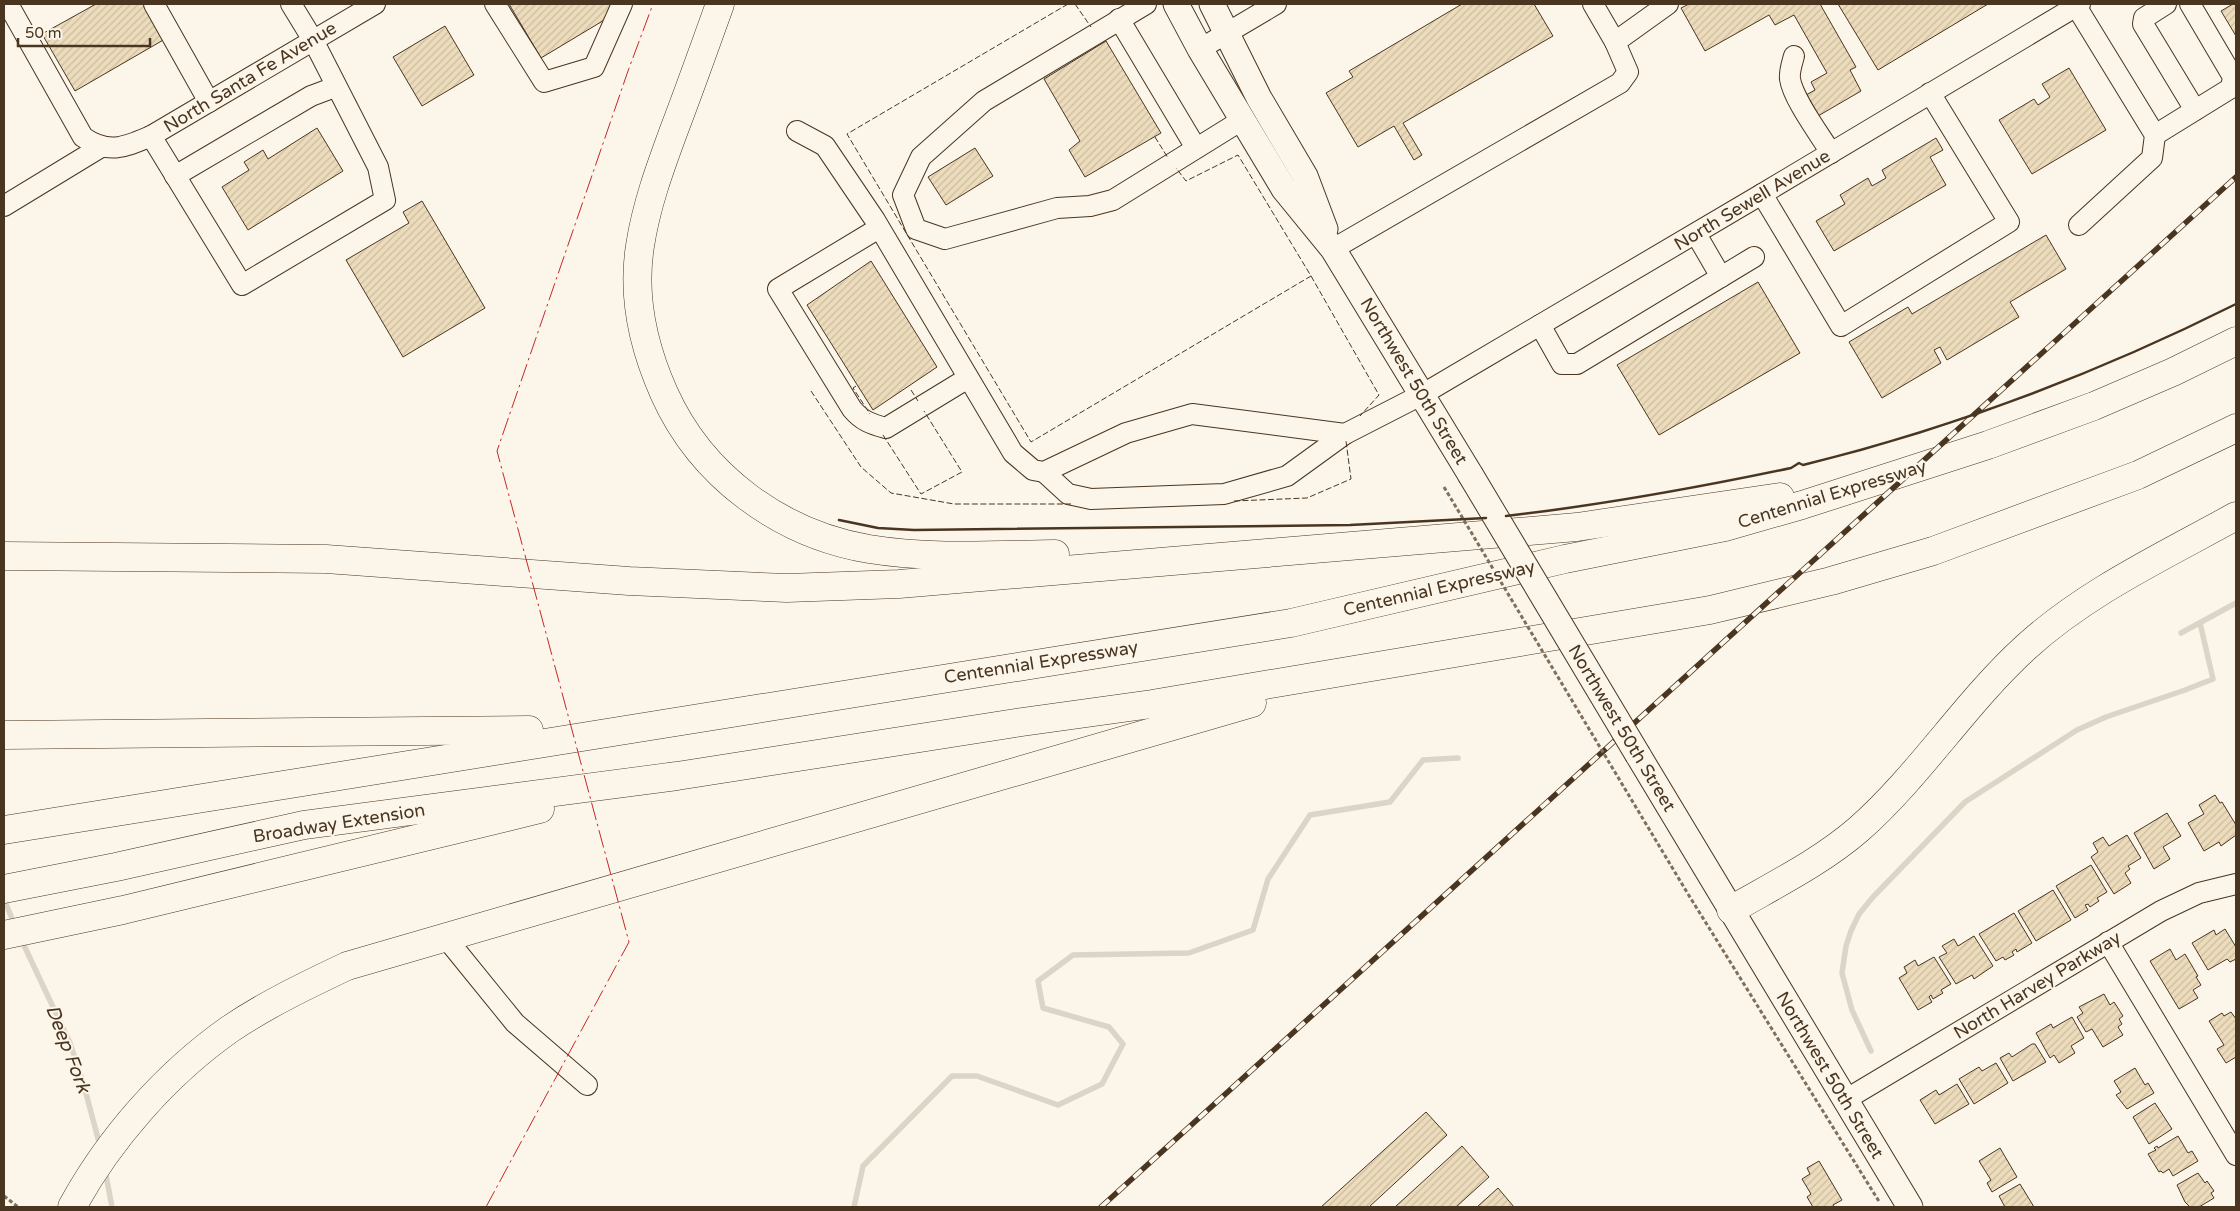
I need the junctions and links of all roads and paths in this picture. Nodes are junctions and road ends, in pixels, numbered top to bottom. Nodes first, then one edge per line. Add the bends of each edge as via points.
1 (8, 4) edge
2 (154, 4) edge
3 (291, 4) edge
4 (375, 4) edge
5 (495, 4) edge
6 (622, 4) edge
7 (720, 4) edge
8 (1146, 4) edge
9 (1176, 4) edge
10 (1212, 4) edge
11 (1276, 4) edge
12 (1593, 4) edge
13 (1668, 4) edge
14 (2166, 4) edge
15 (2190, 4) edge
16 (2078, 5) edge
17 (1119, 19) junction
18 (1226, 34) junction
19 (313, 40) junction
20 (1615, 42) junction
21 (1200, 49) junction
22 (1794, 56) dead end
23 (335, 87) junction
24 (1930, 93) junction
25 (209, 102) junction
26 (2195, 110) junction
27 (1242, 120) junction
28 (797, 131) dead end
29 (2155, 135) junction
30 (151, 136) junction
31 (101, 147) junction
32 (1196, 148) junction
33 (1831, 153) junction
34 (175, 176) junction
35 (1762, 194) junction
36 (4, 206) edge
37 (2079, 225) dead end
38 (879, 228) junction
39 (1696, 234) junction
40 (1333, 250) junction
41 (1754, 257) dead end
42 (1721, 277) junction
43 (1540, 325) junction
44 (2236, 341) edge
45 (968, 378) junction
46 (1423, 394) junction
47 (2236, 428) edge
48 (1345, 434) junction
49 (1044, 472) junction
50 (1873, 483) junction
51 (1444, 487) dead end
52 (2236, 516) edge
53 (1276, 552) junction
54 (16, 555) edge
55 (1366, 669) junction
56 (613, 730) junction
57 (4, 735) edge
58 (677, 776) junction
59 (4, 830) edge
60 (2236, 884) edge
61 (4, 889) edge
62 (1731, 910) junction
63 (4, 935) edge
64 (446, 938) junction
65 (2108, 942) junction
66 (587, 1085) dead end
67 (1845, 1100) junction
68 (2236, 1155) edge
69 (4, 1196) edge
70 (1880, 1203) dead end
71 (18, 1207) edge
72 (72, 1207) edge
73 (1910, 1207) edge

1 - 31 street via 83,137
2 - 25 street
3 - 19 street
4 - 19 street, North Santa Fe Avenue
5 - 6 street via 544,82 594,67
7 - 53 highway via 654,188 642,232 638,273 641,315 658,378 684,429 722,476 753,502 797,527 872,549 939,555
8 - 17 street
9 - 21 main road, Northwest 50th Street
10 - 18 main road, Northwest 50th Street
11 - 18 street
12 - 20 street
13 - 20 street
14 - 26 street via 2144,18 2143,24
15 - 26 street via 2233,77 2231,88
16 - 24 street, North Sewell Avenue
16 - 29 street
17 - 32 street
17 - 32 street via 984,101 921,158 903,195 916,229 945,239 1057,208 1090,206 1113,200
18 - 21 street
18 - 40 main road, Northwest 50th Street via 1305,176
19 - 23 street
19 - 25 street, North Santa Fe Avenue
20 - 40 street via 1628,72 1620,83
21 - 27 main road, Northwest 50th Street
22 - 33 street via 1790,72 1792,86
23 - 34 street via 311,96
23 - 34 street via 378,167 385,200 242,286
24 - 33 street, North Sewell Avenue
24 - 35 street via 2008,222 1841,326
25 - 30 street, North Santa Fe Avenue
26 - 29 street
27 - 32 street
27 - 40 main road, Northwest 50th Street via 1284,189
28 - 38 street, North Sewell Avenue via 825,146
29 - 37 street via 2152,158
30 - 31 street, North Santa Fe Avenue via 116,148
30 - 34 street
31 - 36 street
33 - 35 street, North Sewell Avenue
35 - 39 street, North Sewell Avenue
38 - 45 street, North Sewell Avenue
38 - 45 street via 778,289 860,419 886,428
39 - 42 street
39 - 43 street, North Sewell Avenue
40 - 46 main road, Northwest 50th Street
41 - 42 street
42 - 43 street via 1577,364 1562,364
43 - 46 street, North Sewell Avenue
44 - 50 highway, Centennial Expressway via 2094,406
45 - 49 street, North Sewell Avenue via 1013,453 1033,470
46 - 48 street, North Sewell Avenue
46 - 62 main road, Northwest 50th Street, bridge
47 - 55 highway via 2138,475 1933,551 1830,581 1710,610
48 - 49 street via 1192,414 1126,433
48 - 49 street, North Sewell Avenue via 1287,476 1224,494 1091,499 1068,494
50 - 53 highway via 1577,527
50 - 56 highway, Centennial Expressway via 1725,527 1565,559 1291,623
51 - 70 path, Northwest 50th Street, bridge via 1688,894
52 - 62 highway via 2115,583 2060,619 1988,685 1886,803 1858,830 1820,857
53 - 54 highway via 899,584 787,588 629,581 326,559
55 - 58 highway
55 - 64 highway
56 - 57 highway
56 - 59 highway
58 - 61 highway, Broadway Extension via 304,825
58 - 63 highway via 123,910
60 - 65 street, North Harvey Parkway via 2180,901
62 - 67 main road, Northwest 50th Street
64 - 66 street via 515,1023
64 - 72 highway via 347,966 229,1029 148,1102 118,1137
65 - 67 street, North Harvey Parkway
65 - 68 street
67 - 73 main road, Northwest 50th Street
69 - 71 path

